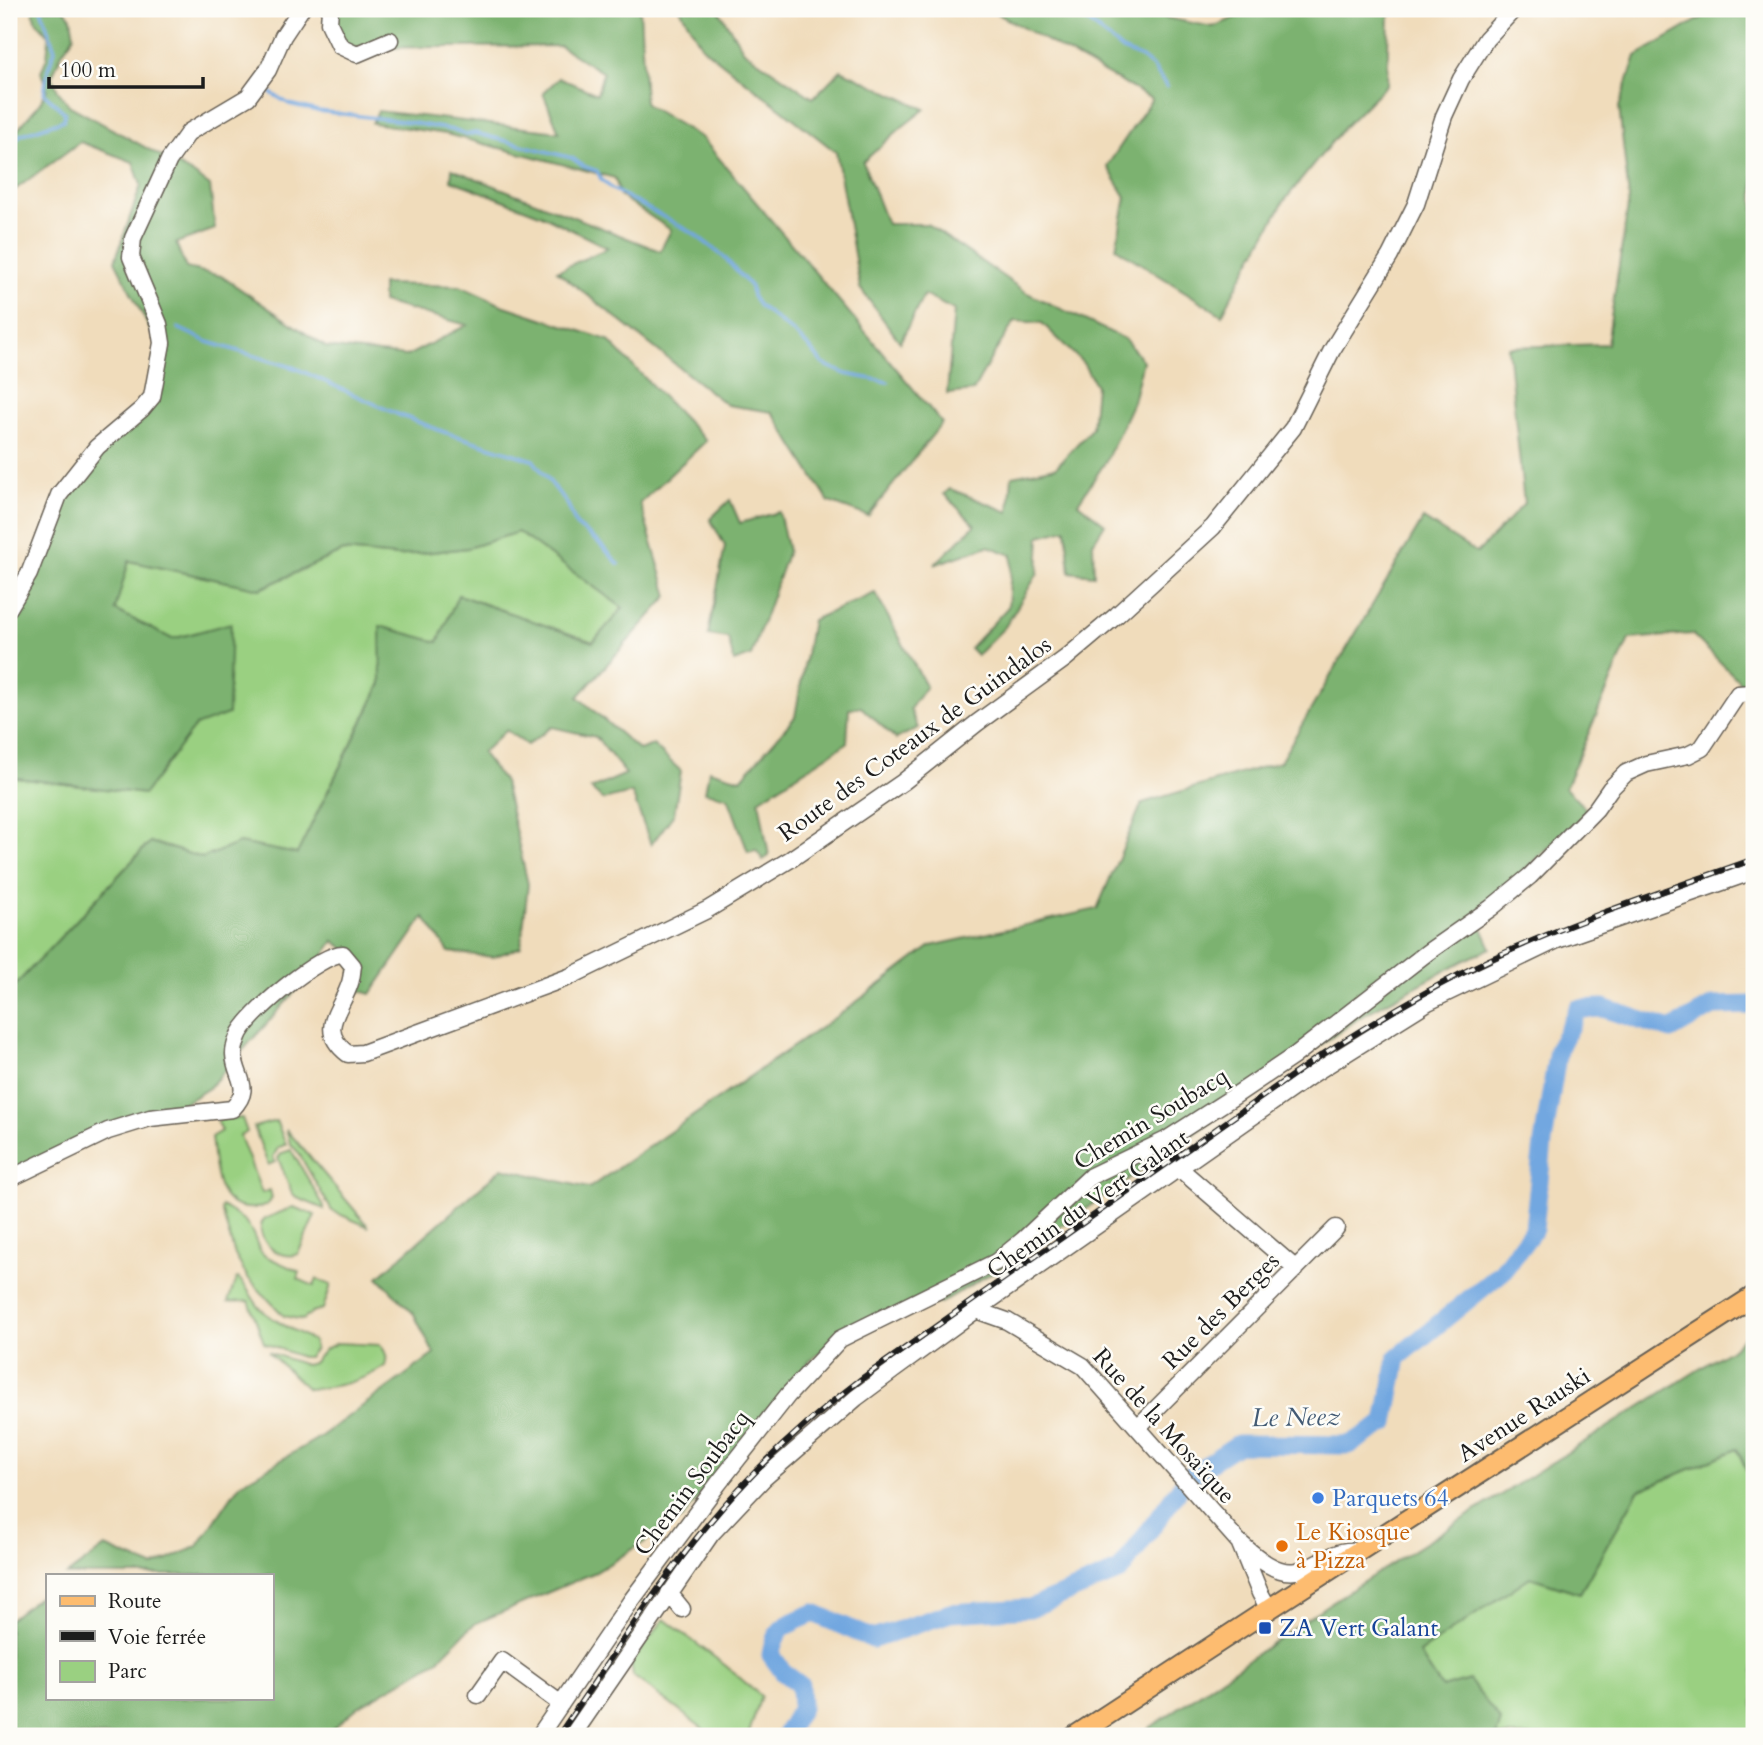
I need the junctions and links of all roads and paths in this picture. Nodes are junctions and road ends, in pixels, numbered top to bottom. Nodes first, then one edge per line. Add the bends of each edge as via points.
1 (301, 9) edge
2 (330, 9) edge
3 (1514, 9) edge
4 (390, 40) dead end
5 (9, 608) edge
6 (1754, 697) edge
7 (1754, 871) edge
8 (1179, 1168) junction
9 (9, 1179) edge
10 (1336, 1228) dead end
11 (1296, 1269) junction
12 (1754, 1296) edge
13 (975, 1310) junction
14 (1138, 1427) junction
15 (1239, 1542) junction
16 (1358, 1551) junction
17 (1279, 1570) junction
18 (1257, 1584) junction
19 (669, 1593) junction
20 (1276, 1604) junction
21 (682, 1609) dead end
22 (478, 1695) dead end
23 (561, 1704) junction
24 (539, 1736) edge
25 (572, 1736) edge
26 (1075, 1736) edge

1 - 5 street via 282,36 268,70 247,97 189,132 169,160 133,238 131,257 159,324 162,343 152,397 97,447 59,495 29,574
2 - 4 street via 329,23 340,46 357,54
3 - 9 street, Route des Coteaux de Guindalos via 1486,39 1461,79 1416,204 1293,428 1213,527 1066,658 903,782 707,910 569,976 363,1053 348,1054 336,1045 332,1033 353,965 343,954 336,954 281,991 247,1021 234,1053 243,1090 232,1109 150,1118 108,1131
6 - 23 street, Chemin Soubacq via 1738,694 1702,748 1626,773 1520,884 1293,1056 1166,1140 1091,1176 996,1262 839,1339 718,1484
7 - 8 street, Chemin du Vert Galant via 1557,940 1428,1002 1313,1074
8 - 11 street
8 - 13 street, Chemin du Vert Galant
10 - 11 street, Rue des Berges
11 - 14 street, Rue des Berges
12 - 16 main road, Avenue Rauski
13 - 14 street, Rue de la Mosaïque via 1007,1321 1083,1366
13 - 19 street, Chemin du Vert Galant via 856,1398 764,1478 711,1534
14 - 15 street, Rue de la Mosaïque
15 - 17 street, Rue de la Mosaïque
15 - 18 street, Rue de la Mosaïque
16 - 17 street via 1345,1549 1297,1571
16 - 20 main road, Avenue Rauski
17 - 18 street via 1264,1569
17 - 20 street via 1287,1587
18 - 20 street, Rue de la Mosaïque via 1260,1593
19 - 21 street
19 - 25 street, Chemin du Vert Galant
20 - 26 main road, Avenue Rauski
22 - 23 street via 502,1661
23 - 24 street, Chemin Soubacq

